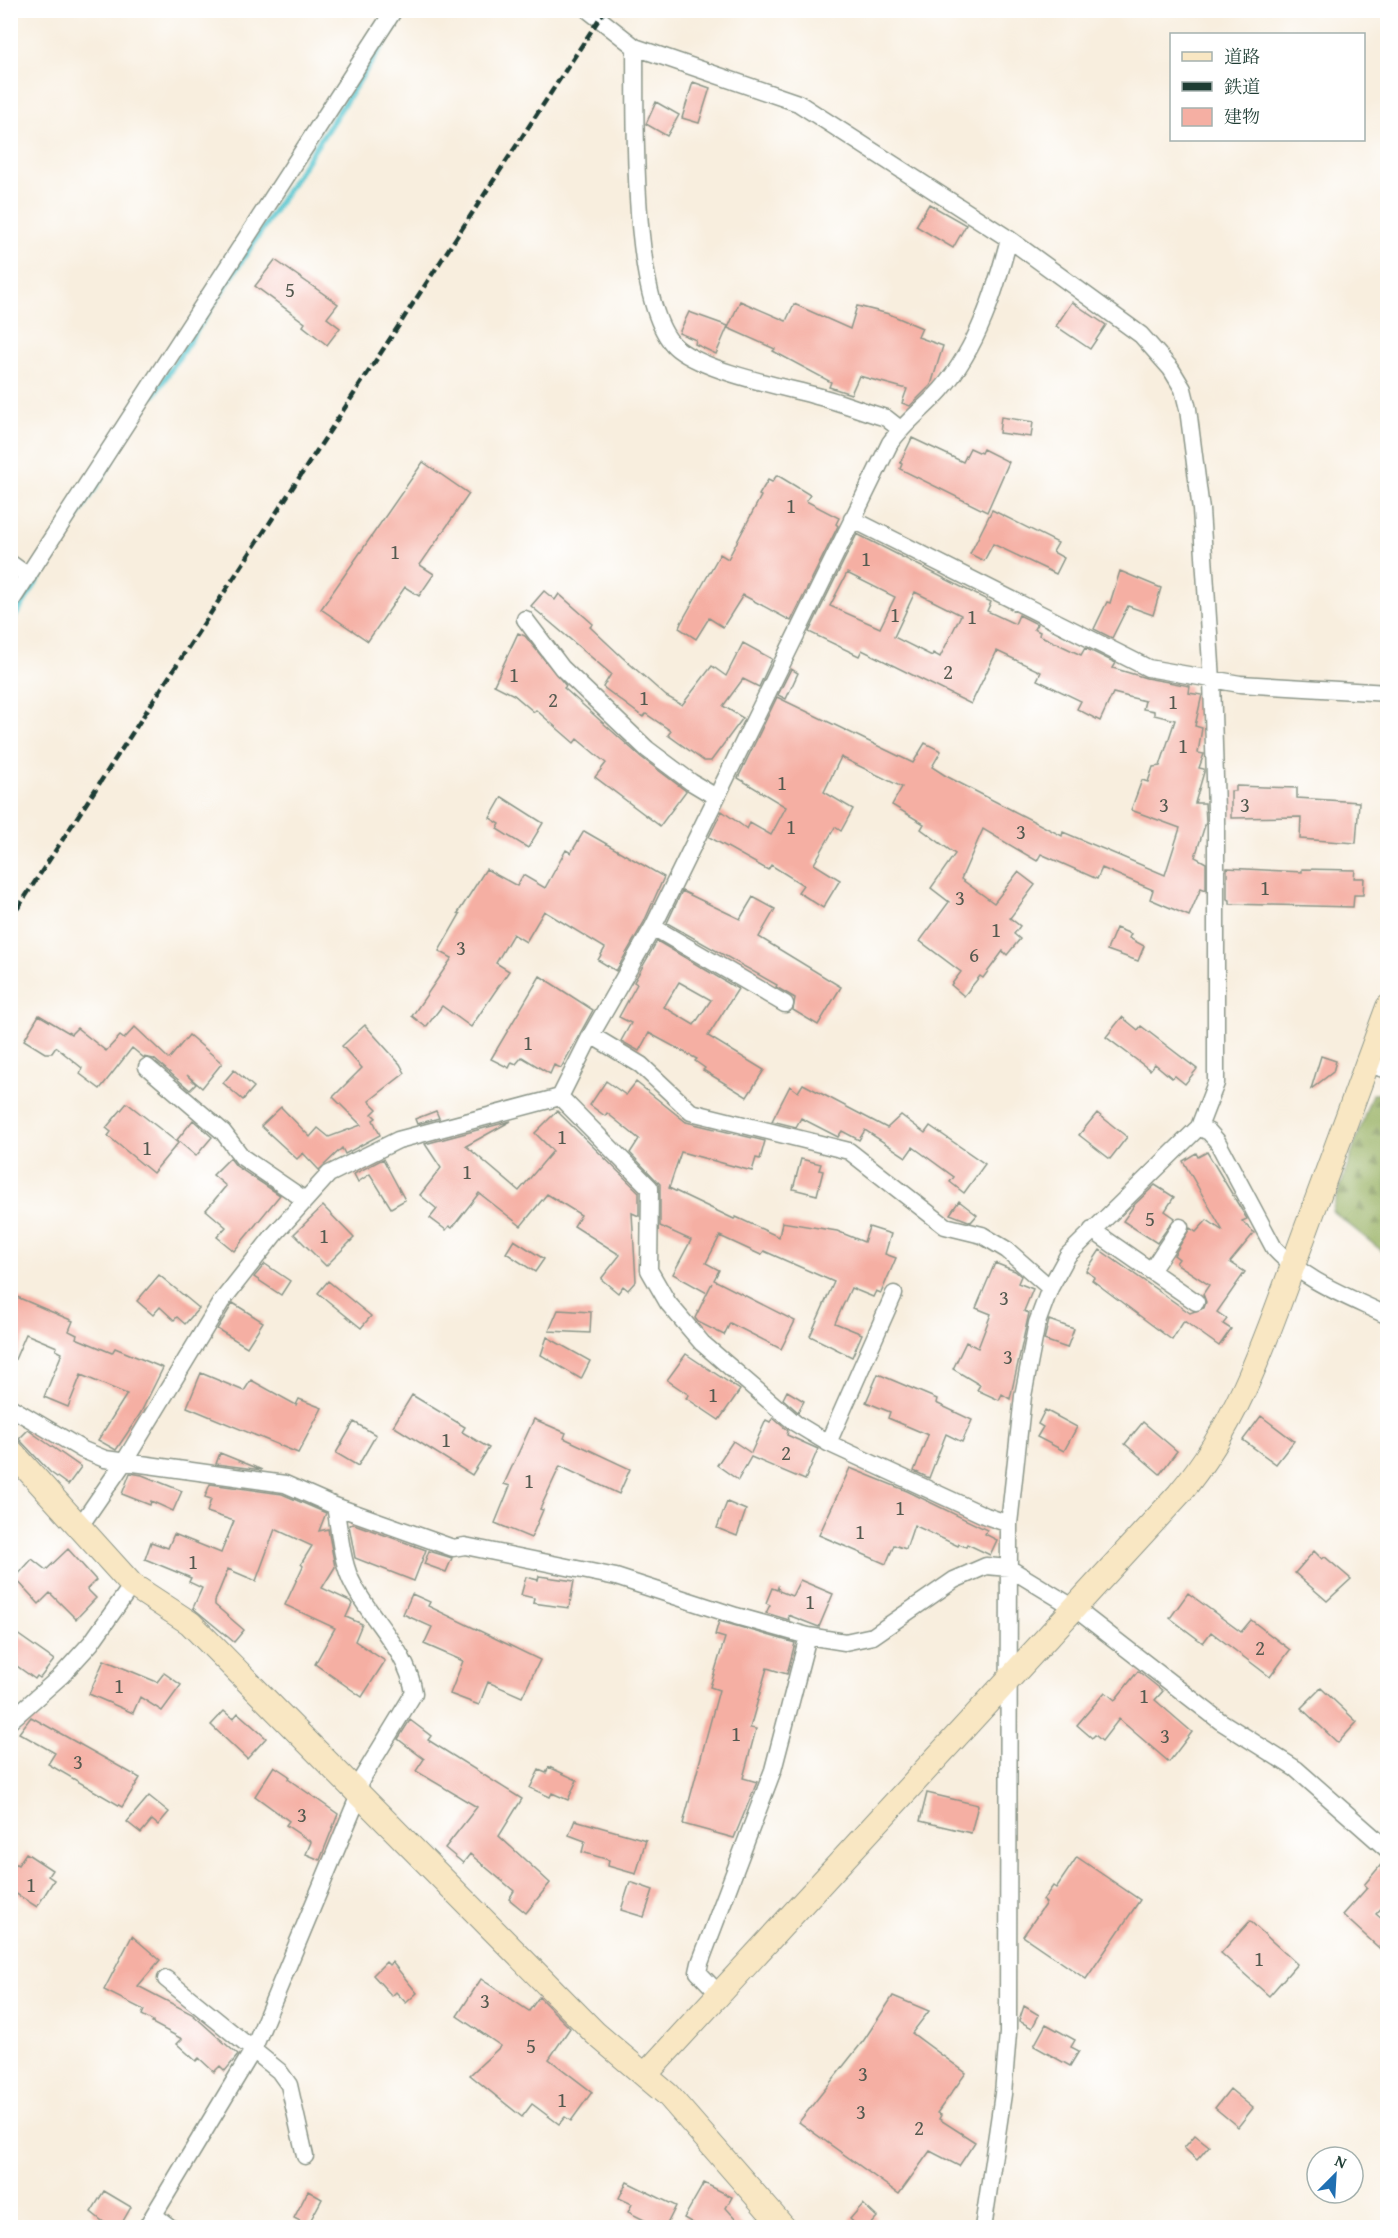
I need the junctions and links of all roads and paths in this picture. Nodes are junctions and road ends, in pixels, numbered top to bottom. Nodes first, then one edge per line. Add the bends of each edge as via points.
1 (394, 10) edge
2 (588, 10) edge
3 (635, 47) junction
4 (1009, 239) junction
5 (900, 429) junction
6 (852, 519) junction
7 (10, 564) edge
8 (28, 576) junction
9 (10, 603) edge
10 (525, 619) dead end
11 (1212, 680) junction
12 (1388, 693) edge
13 (716, 797) junction
14 (653, 927) junction
15 (785, 1004) dead end
16 (1388, 1007) edge
17 (591, 1035) junction
18 (147, 1067) dead end
19 (1377, 1067) edge
20 (560, 1097) junction
21 (1199, 1127) junction
22 (305, 1200) junction
23 (1180, 1227) dead end
24 (1092, 1230) junction
25 (1292, 1266) junction
26 (1151, 1270) junction
27 (1050, 1288) junction
28 (894, 1294) dead end
29 (1196, 1302) dead end
30 (1388, 1316) edge
31 (10, 1407) edge
32 (828, 1443) junction
33 (10, 1450) edge
34 (124, 1462) junction
35 (335, 1506) junction
36 (1009, 1524) junction
37 (80, 1526) junction
38 (1009, 1568) junction
39 (132, 1585) junction
40 (1074, 1607) junction
41 (808, 1636) junction
42 (1008, 1680) junction
43 (10, 1721) edge
44 (359, 1795) junction
45 (1388, 1850) edge
46 (166, 1979) dead end
47 (719, 1994) junction
48 (253, 2050) junction
49 (645, 2075) junction
50 (305, 2156) dead end
51 (150, 2221) edge
52 (171, 2228) edge
53 (784, 2228) edge
54 (983, 2228) edge

1 - 8 street
2 - 3 street
3 - 4 street via 798,103
3 - 5 street via 640,231 645,270 667,335 677,349 719,368 886,418
4 - 5 street via 987,312 964,358 941,390
4 - 11 street via 1141,335 1183,389 1193,435 1201,510
5 - 6 street
6 - 11 street via 1130,661
6 - 13 street
7 - 8 street
8 - 9 street
10 - 13 street via 562,668 647,749
11 - 12 street
11 - 21 street via 1217,858 1216,1083
13 - 14 street
14 - 15 street
14 - 17 street
16 - 19 street
17 - 20 street
17 - 27 street via 640,1065 691,1112 849,1151 945,1226 982,1235 1007,1250
18 - 22 street via 223,1132 243,1156
19 - 25 street
20 - 22 street via 398,1140 329,1174
20 - 32 street via 650,1188 649,1270 668,1303 733,1372 795,1423
21 - 24 street
21 - 25 street via 1217,1141 1274,1248
22 - 34 street via 221,1302
23 - 26 street
24 - 26 street
24 - 27 street via 1068,1255
25 - 30 street
25 - 40 street via 1243,1392 1212,1451 1179,1494
26 - 29 street
27 - 36 street via 1037,1323 1023,1396
28 - 32 street
31 - 34 street via 83,1450
32 - 36 street
33 - 37 street
34 - 35 street via 285,1484
34 - 37 street
35 - 41 street via 453,1548 465,1546 616,1577
35 - 44 street via 346,1571 407,1667 414,1694 361,1780
36 - 38 street
37 - 39 street
38 - 40 street
38 - 41 street via 986,1566 954,1580 873,1636 845,1642
38 - 42 street
39 - 43 street via 61,1676
39 - 44 street via 190,1623
40 - 42 street
40 - 45 street via 1220,1721 1296,1769
41 - 47 street via 773,1770 700,1963 701,1978
42 - 47 street
42 - 54 street via 1008,2033
44 - 48 street
44 - 49 street via 595,2033
46 - 48 street
47 - 49 street
48 - 50 street via 279,2071 289,2085
48 - 51 street
49 - 53 street via 668,2095
51 - 52 street

